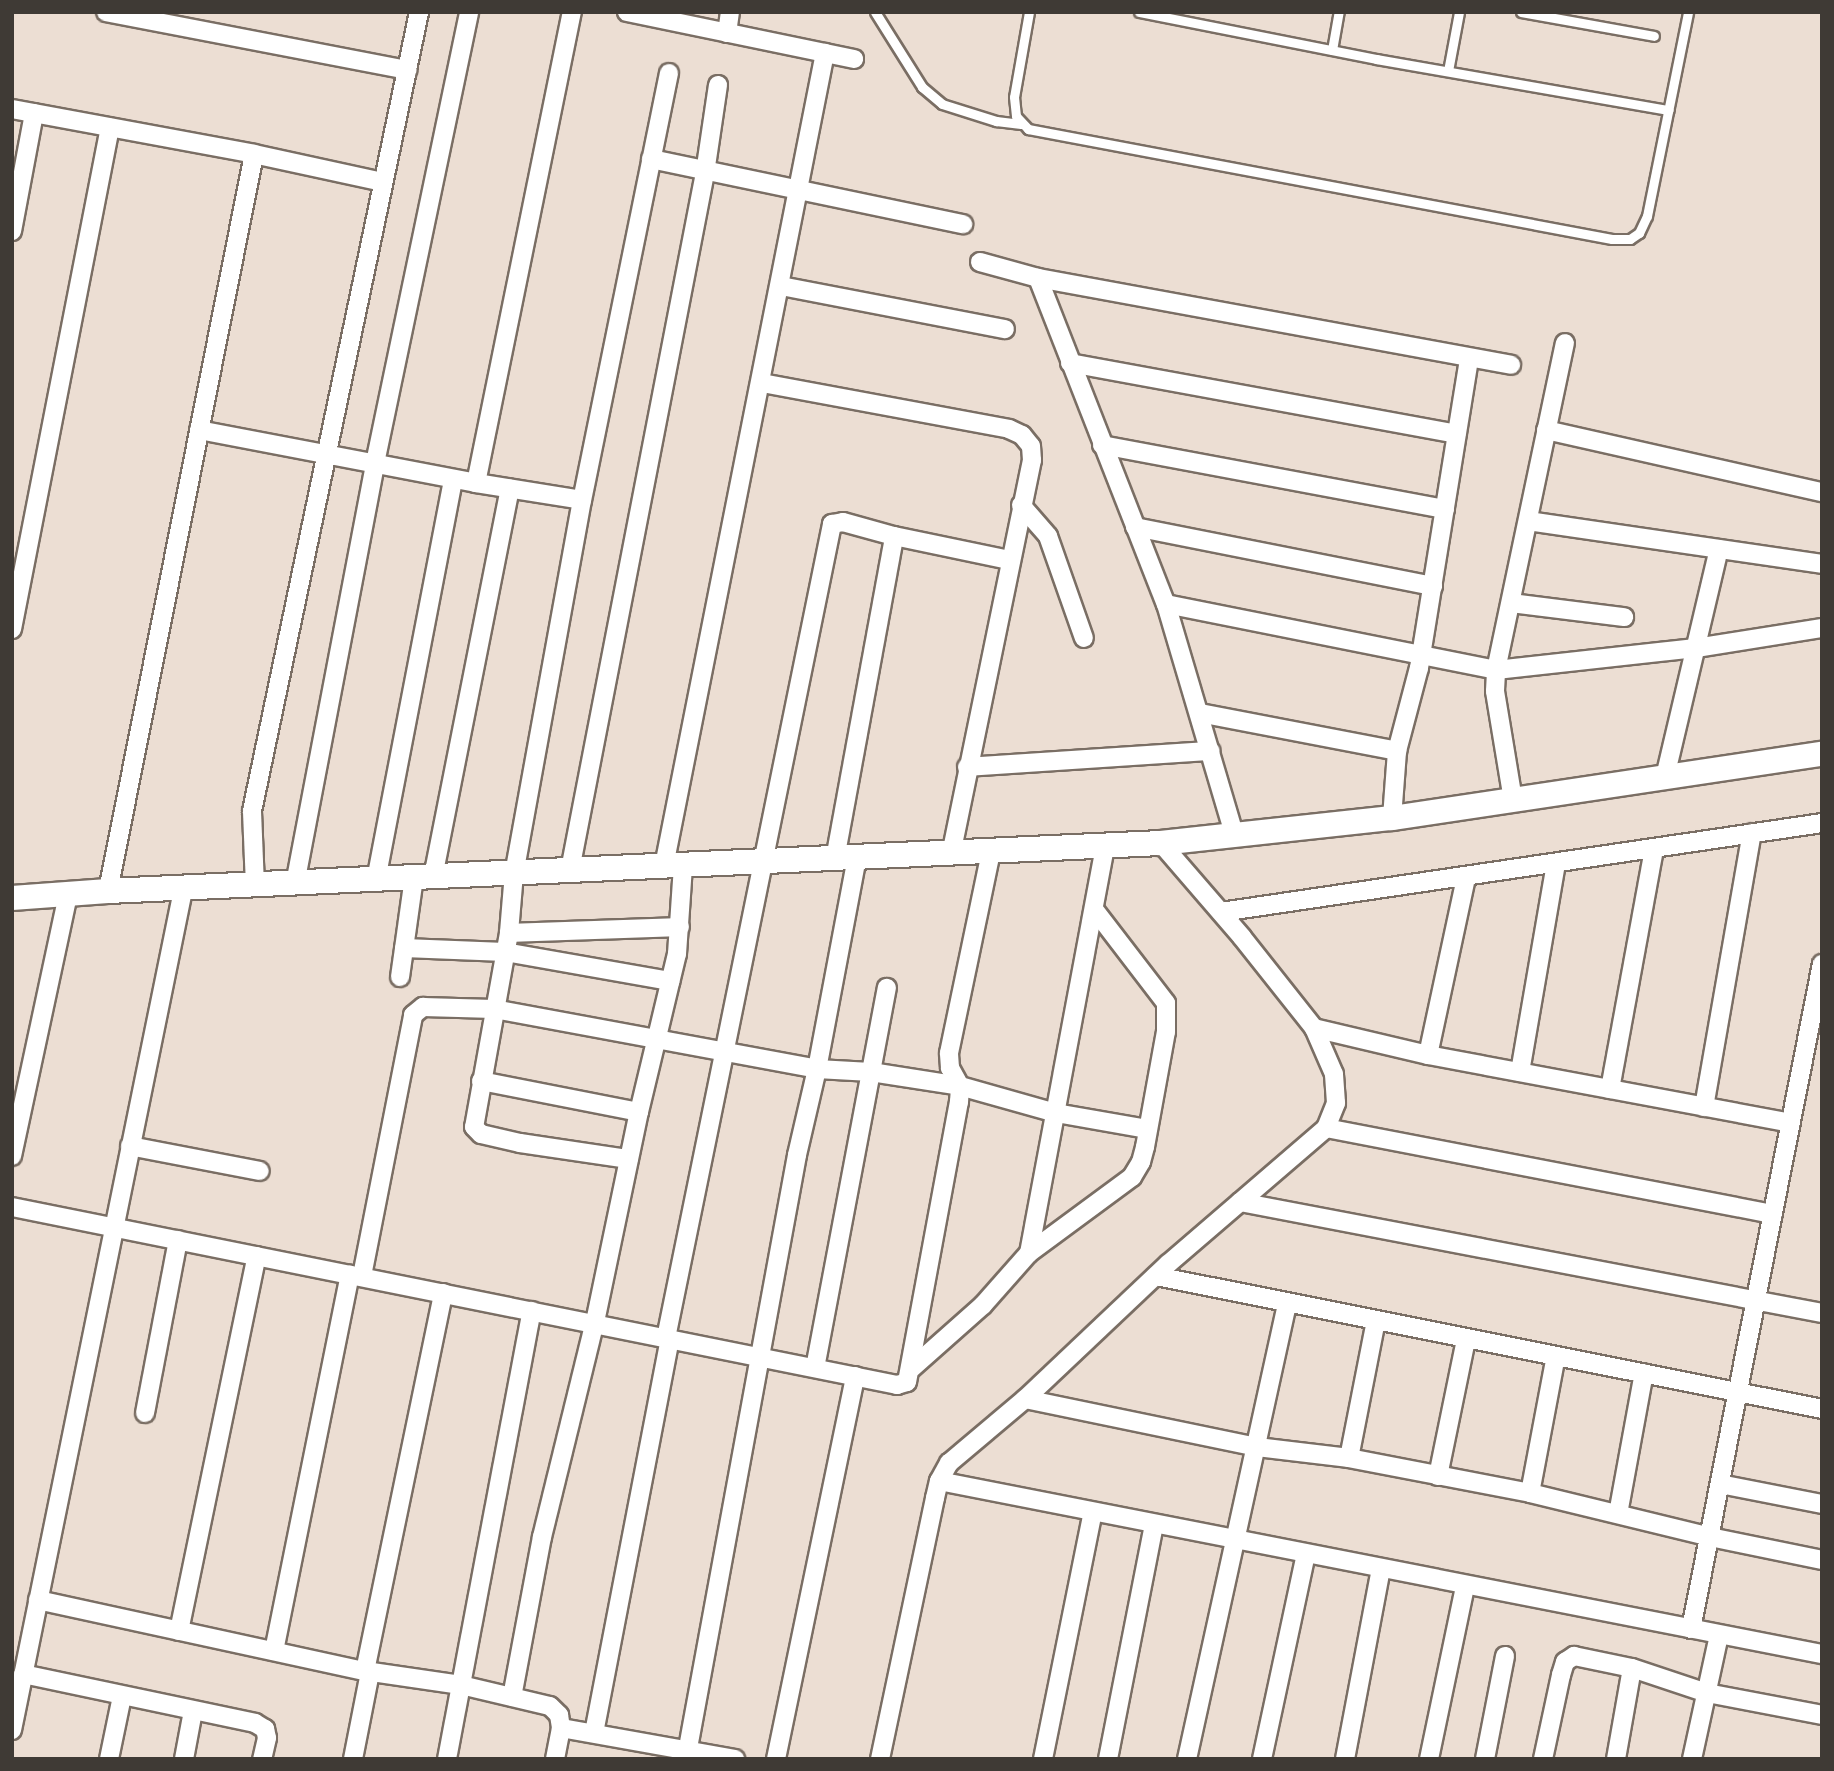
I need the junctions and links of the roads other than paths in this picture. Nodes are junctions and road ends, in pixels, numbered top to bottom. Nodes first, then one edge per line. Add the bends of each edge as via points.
1 (106, 12) edge
2 (419, 12) edge
3 (469, 12) edge
4 (572, 12) edge
5 (730, 12) edge
6 (875, 12) edge
7 (1029, 12) edge
8 (1139, 12) edge
9 (1339, 12) edge
10 (1459, 12) edge
11 (1521, 12) edge
12 (1688, 12) edge
13 (637, 13) edge
14 (727, 33) junction
15 (1654, 36) dead end
16 (1332, 50) junction
17 (825, 53) junction
18 (854, 59) dead end
19 (407, 71) junction
20 (1448, 71) junction
21 (669, 73) dead end
22 (718, 85) dead end
23 (12, 109) edge
24 (1669, 110) junction
25 (34, 113) junction
26 (1021, 124) junction
27 (110, 128) junction
28 (254, 154) junction
29 (651, 159) junction
30 (705, 173) junction
31 (382, 182) junction
32 (799, 192) junction
33 (963, 224) dead end
34 (12, 232) edge
35 (980, 262) dead end
36 (1038, 278) junction
37 (781, 286) junction
38 (1005, 329) dead end
39 (1564, 343) dead end
40 (1469, 358) junction
41 (1070, 363) junction
42 (1511, 365) dead end
43 (762, 383) junction
44 (199, 430) junction
45 (1546, 430) junction
46 (1457, 434) junction
47 (1102, 445) junction
48 (326, 454) junction
49 (375, 463) junction
50 (453, 479) junction
51 (476, 483) junction
52 (510, 489) junction
53 (1822, 492) edge
54 (582, 500) junction
55 (1021, 505) junction
56 (1445, 509) junction
57 (1528, 521) junction
58 (1135, 527) junction
59 (894, 537) junction
60 (1719, 549) junction
61 (1009, 560) junction
62 (1822, 564) edge
63 (1433, 586) junction
64 (1511, 603) junction
65 (1166, 604) junction
66 (1624, 617) dead end
67 (1822, 628) edge
68 (12, 629) edge
69 (1084, 638) dead end
70 (1696, 648) junction
71 (1420, 656) junction
72 (1496, 670) junction
73 (1200, 713) junction
74 (1210, 751) junction
75 (1397, 751) junction
76 (1822, 754) edge
77 (967, 767) junction
78 (1665, 777) junction
79 (1513, 800) junction
80 (1392, 818) junction
81 (1822, 823) edge
82 (1234, 834) junction
83 (1752, 834) junction
84 (1161, 843) junction
85 (1105, 847) junction
86 (1654, 849) junction
87 (991, 852) junction
88 (951, 853) junction
89 (846, 858) junction
90 (761, 862) junction
91 (1556, 864) junction
92 (673, 865) junction
93 (570, 870) junction
94 (514, 873) junction
95 (1466, 877) junction
96 (424, 878) junction
97 (376, 880) junction
98 (295, 884) junction
99 (256, 886) junction
100 (183, 890) junction
101 (108, 891) junction
102 (68, 895) junction
103 (12, 898) edge
104 (1094, 909) junction
105 (1221, 912) junction
106 (680, 927) junction
107 (509, 933) junction
108 (404, 948) junction
109 (505, 952) junction
110 (1822, 964) edge
111 (400, 977) dead end
112 (670, 981) junction
113 (887, 988) dead end
114 (494, 1009) junction
115 (1314, 1028) junction
116 (657, 1038) junction
117 (722, 1051) junction
118 (1428, 1055) junction
119 (817, 1069) junction
120 (871, 1072) junction
121 (1520, 1072) junction
122 (481, 1081) junction
123 (960, 1086) junction
124 (1610, 1089) junction
125 (1703, 1107) junction
126 (639, 1112) junction
127 (1056, 1113) junction
128 (1791, 1123) junction
129 (1326, 1128) junction
130 (1147, 1129) junction
131 (130, 1146) junction
132 (12, 1156) edge
133 (629, 1159) junction
134 (260, 1171) dead end
135 (1240, 1202) junction
136 (12, 1207) edge
137 (1773, 1214) junction
138 (113, 1227) junction
139 (178, 1240) junction
140 (1029, 1253) junction
141 (257, 1256) junction
142 (356, 1276) junction
143 (1156, 1276) junction
144 (443, 1293) junction
145 (1756, 1298) junction
146 (1287, 1303) junction
147 (532, 1311) junction
148 (1822, 1312) edge
149 (1377, 1321) junction
150 (596, 1322) junction
151 (668, 1339) junction
152 (1466, 1339) junction
153 (1556, 1356) junction
154 (762, 1357) junction
155 (815, 1368) junction
156 (912, 1368) junction
157 (1644, 1373) junction
158 (855, 1376) junction
159 (1738, 1392) junction
160 (1025, 1399) junction
161 (1822, 1409) edge
162 (145, 1413) dead end
163 (1257, 1447) junction
164 (1349, 1458) junction
165 (1438, 1476) junction
166 (939, 1481) junction
167 (1720, 1485) junction
168 (1530, 1493) junction
169 (1822, 1504) edge
170 (1093, 1512) junction
171 (1618, 1514) junction
172 (1154, 1524) junction
173 (1710, 1537) junction
174 (1233, 1540) junction
175 (1306, 1554) junction
176 (1822, 1560) edge
177 (1381, 1569) junction
178 (1465, 1586) junction
179 (38, 1600) junction
180 (1691, 1629) junction
181 (179, 1630) junction
182 (1719, 1635) junction
183 (274, 1651) junction
184 (1822, 1654) edge
185 (1505, 1656) dead end
186 (21, 1662) edge
187 (1632, 1668) junction
188 (367, 1671) junction
189 (461, 1685) junction
190 (1707, 1693) junction
191 (122, 1696) junction
192 (512, 1697) junction
193 (193, 1711) junction
194 (1822, 1715) edge
195 (561, 1728) junction
196 (12, 1730) edge
197 (594, 1733) junction
198 (688, 1748) junction
199 (109, 1759) edge
200 (184, 1759) edge
201 (262, 1759) edge
202 (353, 1759) edge
203 (447, 1759) edge
204 (555, 1759) edge
205 (735, 1759) edge
206 (776, 1759) edge
207 (880, 1759) edge
208 (1042, 1759) edge
209 (1108, 1759) edge
210 (1187, 1759) edge
211 (1262, 1759) edge
212 (1345, 1759) edge
213 (1429, 1759) edge
214 (1485, 1759) edge
215 (1544, 1759) edge
216 (1616, 1759) edge
217 (1692, 1759) edge

1 - 19 street
2 - 19 street
3 - 49 street
4 - 51 street
5 - 14 street
6 - 26 lane via 922,87 942,104
7 - 26 lane via 1014,97
8 - 16 lane
9 - 16 lane
10 - 20 lane
11 - 15 lane
12 - 24 lane
13 - 14 street
14 - 17 street
16 - 20 lane
17 - 18 street
17 - 32 street
19 - 31 street
20 - 24 lane
21 - 29 street
22 - 30 street
23 - 25 street
24 - 26 lane via 1647,216 1639,233 1630,239 1135,152 1038,133
25 - 27 street
25 - 34 street
27 - 28 street
27 - 68 street
28 - 31 street
28 - 44 street
29 - 30 street
29 - 54 street
30 - 32 street
30 - 93 street
31 - 48 street
32 - 33 street
32 - 37 street
35 - 36 street
36 - 40 street
36 - 41 street
37 - 38 street
37 - 43 street
39 - 45 street
40 - 42 street
40 - 46 street
41 - 46 street
41 - 47 street
43 - 55 street via 1022,435 1031,446 1032,460
43 - 92 street
44 - 48 street
44 - 101 street
45 - 53 street
45 - 57 street
46 - 56 street
47 - 56 street
47 - 58 street
48 - 49 street
48 - 99 street via 253,811
49 - 50 street
49 - 98 street
50 - 51 street
50 - 97 street
51 - 52 street
52 - 54 street
52 - 96 street
54 - 94 street
55 - 61 street
55 - 69 street via 1048,536
56 - 63 street
57 - 60 street
57 - 64 street
58 - 63 street
58 - 65 street
59 - 61 street
59 - 89 street
59 - 90 street via 843,522 832,524 827,536
60 - 62 street
60 - 70 street
61 - 77 street
63 - 71 street
64 - 66 street
64 - 72 street
65 - 71 street
65 - 73 street
67 - 70 street
70 - 72 street
70 - 78 street
71 - 72 street
71 - 75 street
72 - 79 street via 1495,691
73 - 74 street
73 - 75 street
74 - 77 street
74 - 82 street
75 - 80 street
76 - 78 street
77 - 88 street
78 - 79 street
79 - 80 street
80 - 82 street
81 - 83 street
82 - 84 street
83 - 86 street
83 - 125 street
84 - 85 street
84 - 105 street
85 - 87 street
85 - 104 street
86 - 91 street
86 - 124 street
87 - 88 street
87 - 123 street via 949,1053 950,1068
88 - 89 street
89 - 90 street
89 - 119 street
90 - 92 street
90 - 117 street
91 - 95 street
91 - 121 street
92 - 93 street
92 - 106 street
93 - 94 street
94 - 96 street
94 - 107 street
95 - 105 street
95 - 118 street
96 - 97 street
96 - 108 street
97 - 98 street
98 - 99 street
99 - 100 street
100 - 101 street
100 - 131 street
101 - 102 street
102 - 103 street
102 - 132 street
104 - 127 street
104 - 130 street via 1166,1003 1166,1032
105 - 115 street
106 - 107 street
106 - 112 street
107 - 109 street
108 - 109 street
108 - 111 street
109 - 112 street
109 - 114 street
110 - 128 street
112 - 116 street
113 - 120 street
114 - 116 street
114 - 122 street
114 - 142 street via 423,1007 413,1015
115 - 118 street
115 - 129 street via 1334,1074 1336,1103
116 - 117 street
116 - 126 street
117 - 119 street
117 - 151 street
118 - 121 street
119 - 120 street
119 - 154 street via 797,1155
120 - 123 street
120 - 155 street
121 - 124 street
122 - 126 street
122 - 133 street via 474,1117 474,1127 481,1134
123 - 127 street
123 - 156 street
124 - 125 street
125 - 128 street
126 - 133 street
127 - 130 street
127 - 140 street
128 - 137 street
129 - 135 street
129 - 137 street
130 - 140 street via 1141,1162 1132,1177
131 - 134 street
131 - 138 street
133 - 150 street
135 - 143 street
135 - 145 street
136 - 138 street
137 - 145 street
138 - 139 street
138 - 179 street
139 - 141 street
139 - 162 street
140 - 156 street via 983,1305
141 - 142 street
141 - 181 street
142 - 144 street
142 - 183 street
143 - 146 street
143 - 160 street
144 - 147 street
144 - 188 street
145 - 148 street
145 - 159 street
146 - 149 street
146 - 163 street
147 - 150 street
147 - 189 street
149 - 152 street
149 - 164 street
150 - 151 street
150 - 192 street via 542,1537
151 - 154 street
151 - 197 street
152 - 153 street
152 - 165 street
153 - 157 street
153 - 168 street
154 - 155 street
154 - 198 street
155 - 158 street
156 - 158 street via 907,1382 897,1385
157 - 159 street
157 - 171 street
158 - 206 street
159 - 161 street
159 - 167 street
160 - 163 street
160 - 166 street via 949,1463
163 - 164 street
163 - 174 street
164 - 165 street
165 - 168 street
166 - 170 street
166 - 207 street
167 - 169 street
167 - 173 street
168 - 171 street
170 - 172 street
170 - 208 street
171 - 173 street
172 - 174 street
172 - 209 street
173 - 176 street
173 - 180 street
174 - 175 street
174 - 210 street
175 - 177 street
175 - 211 street
177 - 178 street
177 - 212 street
178 - 180 street
178 - 213 street
179 - 181 street
179 - 186 street
180 - 182 street
181 - 183 street
182 - 184 street
182 - 190 street
183 - 188 street
185 - 214 street
186 - 191 street
186 - 196 street
187 - 190 street
187 - 215 street via 1586,1657 1574,1656 1565,1662
187 - 216 street
188 - 189 street
188 - 202 street
189 - 192 street
189 - 203 street
190 - 194 street
190 - 217 street
191 - 193 street
191 - 199 street
192 - 195 street via 550,1706 559,1715
193 - 200 street
193 - 201 street via 265,1728
195 - 197 street
195 - 204 street
197 - 198 street
198 - 205 street

